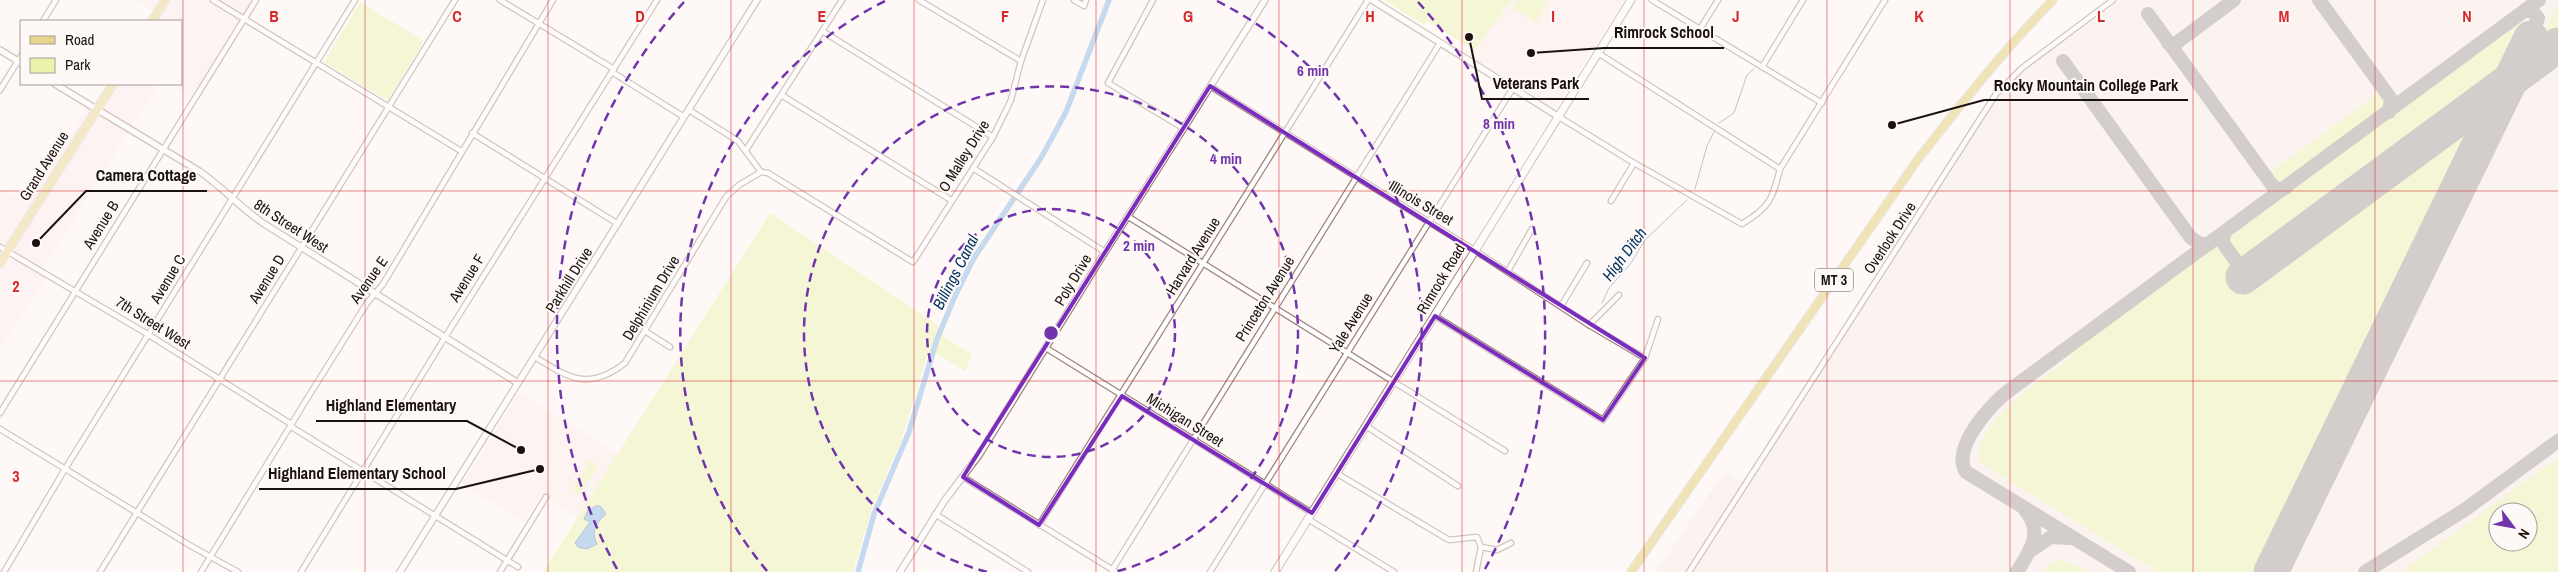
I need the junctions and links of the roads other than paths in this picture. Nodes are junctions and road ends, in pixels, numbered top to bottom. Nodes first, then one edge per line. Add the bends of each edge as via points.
1 (56, 0) edge
2 (165, 0) edge
3 (213, 0) edge
4 (256, 0) edge
5 (355, 0) edge
6 (455, 0) edge
7 (500, 0) edge
8 (554, 0) edge
9 (657, 0) edge
10 (757, 0) edge
11 (842, 0) edge
12 (919, 0) edge
13 (1043, 0) edge
14 (1074, 0) edge
15 (1086, 0) edge
16 (1153, 0) edge
17 (1265, 0) edge
18 (1370, 0) edge
19 (1631, 0) edge
20 (1652, 0) edge
21 (1718, 0) edge
22 (1803, 0) edge
23 (1885, 0) edge
24 (2053, 0) edge
25 (2113, 0) edge
26 (244, 19) junction
27 (44, 20) edge
28 (153, 20) edge
29 (539, 24) junction
30 (1700, 29) junction
31 (822, 31) junction
32 (1440, 43) junction
33 (0, 50) edge
34 (1598, 53) junction
35 (20, 60) edge
36 (1021, 61) junction
37 (316, 64) junction
38 (1762, 68) junction
39 (613, 71) junction
40 (57, 85) edge
41 (112, 85) edge
42 (1210, 86) junction
43 (1513, 88) junction
44 (0, 90) edge
45 (783, 96) junction
46 (1822, 103) junction
47 (98, 108) junction
48 (389, 108) junction
49 (688, 110) junction
50 (684, 116) junction
51 (1559, 116) junction
52 (1183, 128) junction
53 (472, 132) junction
54 (1285, 133) junction
55 (993, 137) junction
56 (164, 149) junction
57 (746, 150) junction
58 (461, 151) junction
59 (1634, 163) junction
60 (973, 168) junction
61 (1780, 169) junction
62 (761, 172) junction
63 (545, 178) junction
64 (1356, 179) junction
65 (232, 199) junction
66 (951, 200) junction
67 (1611, 200) dead end
68 (1128, 216) junction
69 (1430, 222) junction
70 (618, 224) junction
71 (1532, 229) dead end
72 (0, 246) edge
73 (301, 248) junction
74 (1474, 250) junction
75 (8, 251) junction
76 (1104, 252) junction
77 (0, 263) edge
78 (1203, 263) junction
79 (1587, 263) dead end
80 (1508, 271) junction
81 (76, 290) junction
82 (375, 294) junction
83 (1618, 295) dead end
84 (1561, 306) junction
85 (1274, 308) junction
86 (1435, 316) junction
87 (1658, 319) dead end
88 (1589, 325) junction
89 (645, 331) junction
90 (149, 335) junction
91 (445, 337) junction
92 (670, 347) dead end
93 (1046, 348) junction
94 (1347, 353) junction
95 (535, 357) junction
96 (1645, 358) junction
97 (220, 379) junction
98 (1394, 382) junction
99 (518, 383) junction
100 (1122, 396) junction
101 (0, 413) edge
102 (290, 425) junction
103 (1366, 426) junction
104 (0, 429) edge
105 (1193, 440) junction
106 (1504, 451) dead end
107 (65, 469) junction
108 (363, 472) junction
109 (1336, 473) junction
110 (963, 477) junction
111 (1265, 485) junction
112 (1458, 486) dead end
113 (546, 497) dead end
114 (136, 513) junction
115 (935, 514) junction
116 (435, 515) junction
117 (1310, 516) junction
118 (1039, 525) junction
119 (1511, 543) dead end
120 (1481, 547) junction
121 (211, 556) junction
122 (507, 560) junction
123 (518, 567) dead end
124 (1114, 571) edge
125 (4, 572) edge
126 (100, 572) edge
127 (201, 572) edge
128 (238, 572) edge
129 (301, 572) edge
130 (400, 572) edge
131 (500, 572) edge
132 (900, 572) edge
133 (1028, 572) edge
134 (1210, 572) edge
135 (1275, 572) edge
136 (1394, 572) edge
137 (1476, 572) edge
138 (1631, 572) edge
139 (1689, 572) edge

1 - 27 street
2 - 28 main road
3 - 26 street
4 - 26 street, Avenue B
5 - 37 street, Avenue C
6 - 48 street, Avenue D
7 - 29 street
8 - 29 street, Avenue E
9 - 39 street, Avenue F
10 - 49 street, Parkhill Drive
11 - 31 street
12 - 36 street
13 - 36 street, O Malley Drive
14 - 15 street via 1084,6
16 - 52 street via 1108,83
17 - 42 street, Poly Drive
18 - 32 street
18 - 54 street, Harvard Avenue
19 - 34 main road, Rimrock Road
20 - 30 street
21 - 30 street
22 - 38 street
23 - 46 street
24 - 138 highway, MT 3 via 1961,104 1916,162
25 - 139 street, Overlook Drive via 2022,68 1996,94
26 - 37 street
26 - 56 street, Avenue B
29 - 39 street
29 - 53 street, Avenue E
30 - 38 street
31 - 45 street
31 - 55 street
32 - 43 street
32 - 64 street, Princeton Avenue
33 - 35 street
34 - 51 main road, Rimrock Road
34 - 61 street
35 - 44 street
36 - 55 street, O Malley Drive via 1010,100
37 - 48 street
37 - 65 street, Avenue C
38 - 46 street
39 - 50 street
39 - 63 street, Avenue F
40 - 47 street, 8th Street West
41 - 47 main road, Grand Avenue
42 - 52 street, Poly Drive
42 - 54 street, Illinois Street
43 - 51 street
43 - 69 street, Yale Avenue
45 - 57 street
45 - 66 street
46 - 61 street
47 - 56 street, 8th Street West
47 - 75 main road, Grand Avenue
48 - 58 street
48 - 73 street, Avenue D
49 - 50 street, Parkhill Drive
49 - 57 street via 738,141
50 - 70 street, Parkhill Drive
51 - 59 street
51 - 74 main road, Rimrock Road
52 - 68 street, Poly Drive
53 - 58 street, Avenue E
53 - 63 street
54 - 64 street, Illinois Street
54 - 78 street, Harvard Avenue
55 - 60 street, O Malley Drive
56 - 65 street, 8th Street West via 214,181
56 - 81 street, Avenue B
57 - 62 street
58 - 82 street, Avenue E
59 - 61 street via 1742,224 1763,212 1773,194
59 - 67 street
60 - 66 street, O Malley Drive
60 - 76 street
62 - 66 street, O Malley Drive via 768,173 913,262
62 - 89 street, Delphinium Drive via 726,197
63 - 70 street
63 - 91 street, Avenue F
64 - 69 street, Illinois Street
64 - 85 street, Princeton Avenue
65 - 73 street, 8th Street West
65 - 90 street, Avenue C
68 - 76 street, Poly Drive
68 - 78 street
69 - 74 street, Illinois Street
69 - 94 street, Yale Avenue
70 - 95 street, Parkhill Drive
71 - 80 street
72 - 75 street, 7th Street West
73 - 82 street, 8th Street West
73 - 97 street, Avenue D
74 - 80 street, Illinois Street
74 - 86 main road, Rimrock Road
75 - 77 main road, Grand Avenue
75 - 81 street, 7th Street West
76 - 93 street, Poly Drive
78 - 85 street
78 - 100 street, Harvard Avenue
79 - 84 street
80 - 84 street, Illinois Street
81 - 90 street, 7th Street West
81 - 101 street, Avenue B
82 - 91 street, 8th Street West
82 - 102 street, Avenue E
83 - 88 street
84 - 88 street, Illinois Street
85 - 94 street
85 - 105 street, Princeton Avenue
86 - 96 street via 1603,420
86 - 98 main road, Rimrock Road
87 - 96 street
88 - 96 street, Illinois Street
89 - 92 street
89 - 95 street, Delphinium Drive via 625,363 609,375 587,379 569,377
90 - 97 street, 7th Street West
90 - 107 street, Avenue C
91 - 99 street, 8th Street West
91 - 108 street, Avenue F
93 - 100 street, Michigan Street
93 - 110 street, Poly Drive
94 - 98 street
94 - 111 street, Yale Avenue
95 - 99 street, Parkhill Drive
97 - 102 street, 7th Street West
97 - 114 street, Avenue D
98 - 103 main road, Rimrock Road
98 - 106 street
99 - 116 street, Parkhill Drive
100 - 105 street, Michigan Street
100 - 118 street, Harvard Avenue
102 - 108 street, 7th Street West
102 - 121 street, Avenue E
103 - 109 main road, Rimrock Road
103 - 112 street
104 - 107 street
105 - 111 street, Michigan Street
105 - 124 street, Princeton Avenue
107 - 114 street
107 - 125 street, Avenue C
108 - 116 street, 7th Street West
108 - 129 street, Avenue F
109 - 117 main road, Rimrock Road
109 - 120 street via 1449,540 1477,537
110 - 115 street, Poly Drive
110 - 118 street
111 - 117 street, Michigan Street
111 - 134 street, Yale Avenue
113 - 122 street
114 - 121 street
114 - 126 street, Avenue D
115 - 132 street, Poly Drive
115 - 133 street
116 - 122 street, 7th Street West
116 - 130 street, Parkhill Drive
117 - 135 main road, Rimrock Road
117 - 136 street, Michigan Street
118 - 124 street
119 - 120 street via 1497,550
120 - 137 street
121 - 127 street, Avenue E
121 - 128 street
122 - 123 street, 7th Street West
122 - 131 street

